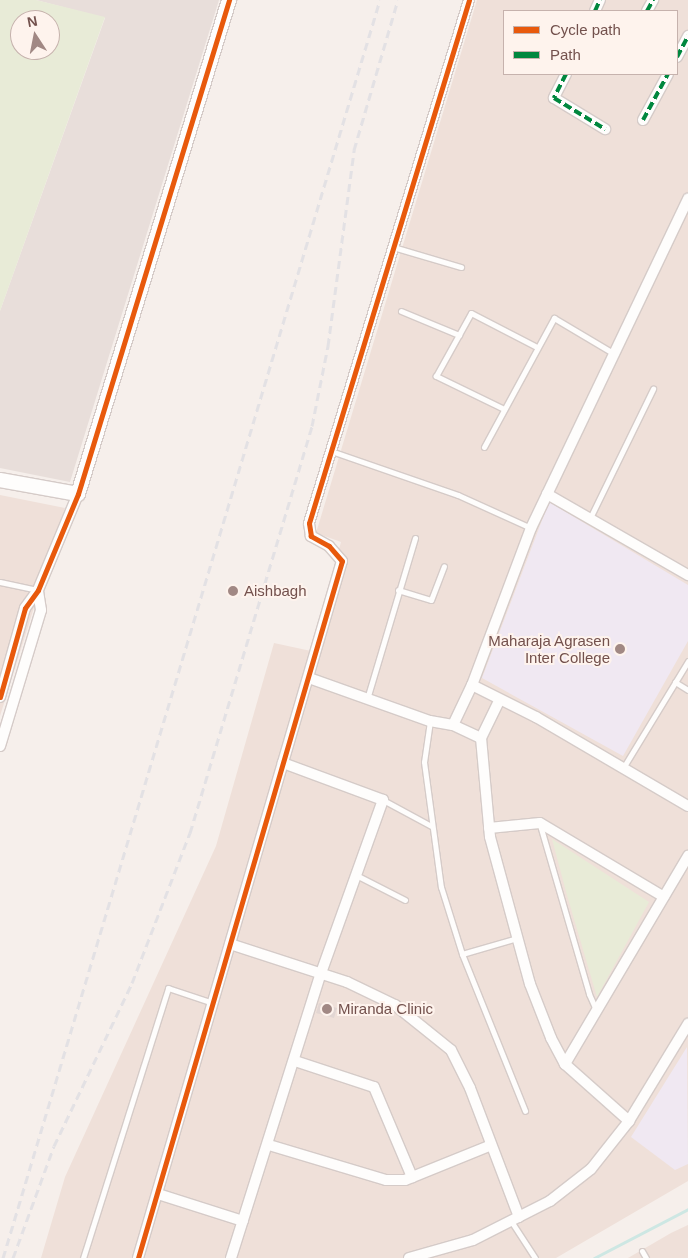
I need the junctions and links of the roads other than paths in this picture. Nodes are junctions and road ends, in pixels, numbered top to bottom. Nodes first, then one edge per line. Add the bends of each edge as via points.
1 (229, 0) edge
2 (469, 0) edge
3 (688, 36) edge
4 (678, 55) edge
5 (566, 75) edge
6 (667, 75) edge
7 (642, 120) dead end
8 (605, 129) dead end
9 (688, 199) edge
10 (393, 247) junction
11 (461, 267) dead end
12 (401, 311) dead end
13 (459, 335) junction
14 (537, 347) junction
15 (613, 353) junction
16 (653, 389) dead end
17 (504, 409) junction
18 (484, 447) dead end
19 (331, 451) junction
20 (0, 480) edge
21 (78, 494) junction
22 (547, 494) junction
23 (590, 518) junction
24 (531, 528) junction
25 (415, 538) dead end
26 (444, 566) dead end
27 (688, 575) edge
28 (0, 582) edge
29 (38, 590) junction
30 (398, 590) junction
31 (688, 661) edge
32 (309, 678) junction
33 (675, 682) junction
34 (472, 685) junction
35 (688, 690) edge
36 (0, 697) edge
37 (367, 698) junction
38 (499, 701) junction
39 (430, 721) junction
40 (453, 725) junction
41 (481, 738) junction
42 (0, 746) edge
43 (283, 763) junction
44 (623, 768) junction
45 (383, 800) junction
46 (688, 806) edge
47 (540, 823) junction
48 (431, 826) junction
49 (489, 828) junction
50 (688, 856) edge
51 (356, 875) junction
52 (664, 897) junction
53 (405, 900) dead end
54 (518, 938) junction
55 (230, 944) junction
56 (462, 954) junction
57 (322, 973) junction
58 (213, 1003) junction
59 (596, 1011) junction
60 (688, 1024) edge
61 (295, 1061) junction
62 (565, 1064) junction
63 (525, 1111) dead end
64 (629, 1121) junction
65 (269, 1145) junction
66 (491, 1145) junction
67 (412, 1177) junction
68 (158, 1194) junction
69 (515, 1219) junction
70 (243, 1221) junction
71 (642, 1250) dead end
72 (416, 1257) edge
73 (83, 1258) edge
74 (138, 1258) edge
75 (231, 1258) edge
76 (535, 1258) edge
77 (646, 1258) edge

1 - 21 street
2 - 10 street
3 - 4 street
5 - 8 street via 554,98
6 - 7 street
9 - 15 street
10 - 11 lane
10 - 19 street
12 - 13 lane
13 - 14 lane via 472,313
13 - 17 lane via 436,376
14 - 15 lane via 554,318
14 - 17 lane
15 - 22 street
16 - 23 lane
17 - 18 lane
19 - 24 lane via 458,495
19 - 32 street via 310,529 311,536 329,546 342,561
20 - 21 street
21 - 29 street
22 - 23 street
22 - 24 street
23 - 27 street
24 - 34 street
25 - 30 lane
26 - 30 lane via 431,600
28 - 29 lane
29 - 36 street via 25,608
29 - 42 street via 40,610
30 - 37 lane
31 - 33 lane
32 - 37 street
32 - 43 street
33 - 35 lane
33 - 44 lane
34 - 38 street
34 - 40 street
37 - 39 street
38 - 41 street
38 - 44 street via 536,717
39 - 40 street
39 - 48 lane via 424,762
40 - 41 street
41 - 49 street
43 - 45 street
43 - 55 street
44 - 46 street
45 - 48 lane
45 - 51 street
47 - 49 street
47 - 52 street
47 - 59 lane
48 - 56 lane via 441,887
49 - 54 street
50 - 52 street
51 - 53 lane
51 - 57 street
52 - 59 street
54 - 56 lane
54 - 62 street via 537,1002
55 - 57 street
55 - 58 street
56 - 63 lane
57 - 61 street
57 - 66 street via 395,1005 451,1050 470,1088
58 - 68 street
58 - 73 lane via 168,988
59 - 62 street
60 - 64 street
61 - 65 street
61 - 67 street via 374,1087
62 - 64 street
64 - 69 street via 591,1170 550,1201
65 - 67 street via 386,1180
65 - 70 street
66 - 67 street
66 - 69 street
68 - 70 street
68 - 74 street
69 - 72 street via 473,1240
69 - 76 lane
70 - 75 street
71 - 77 lane

